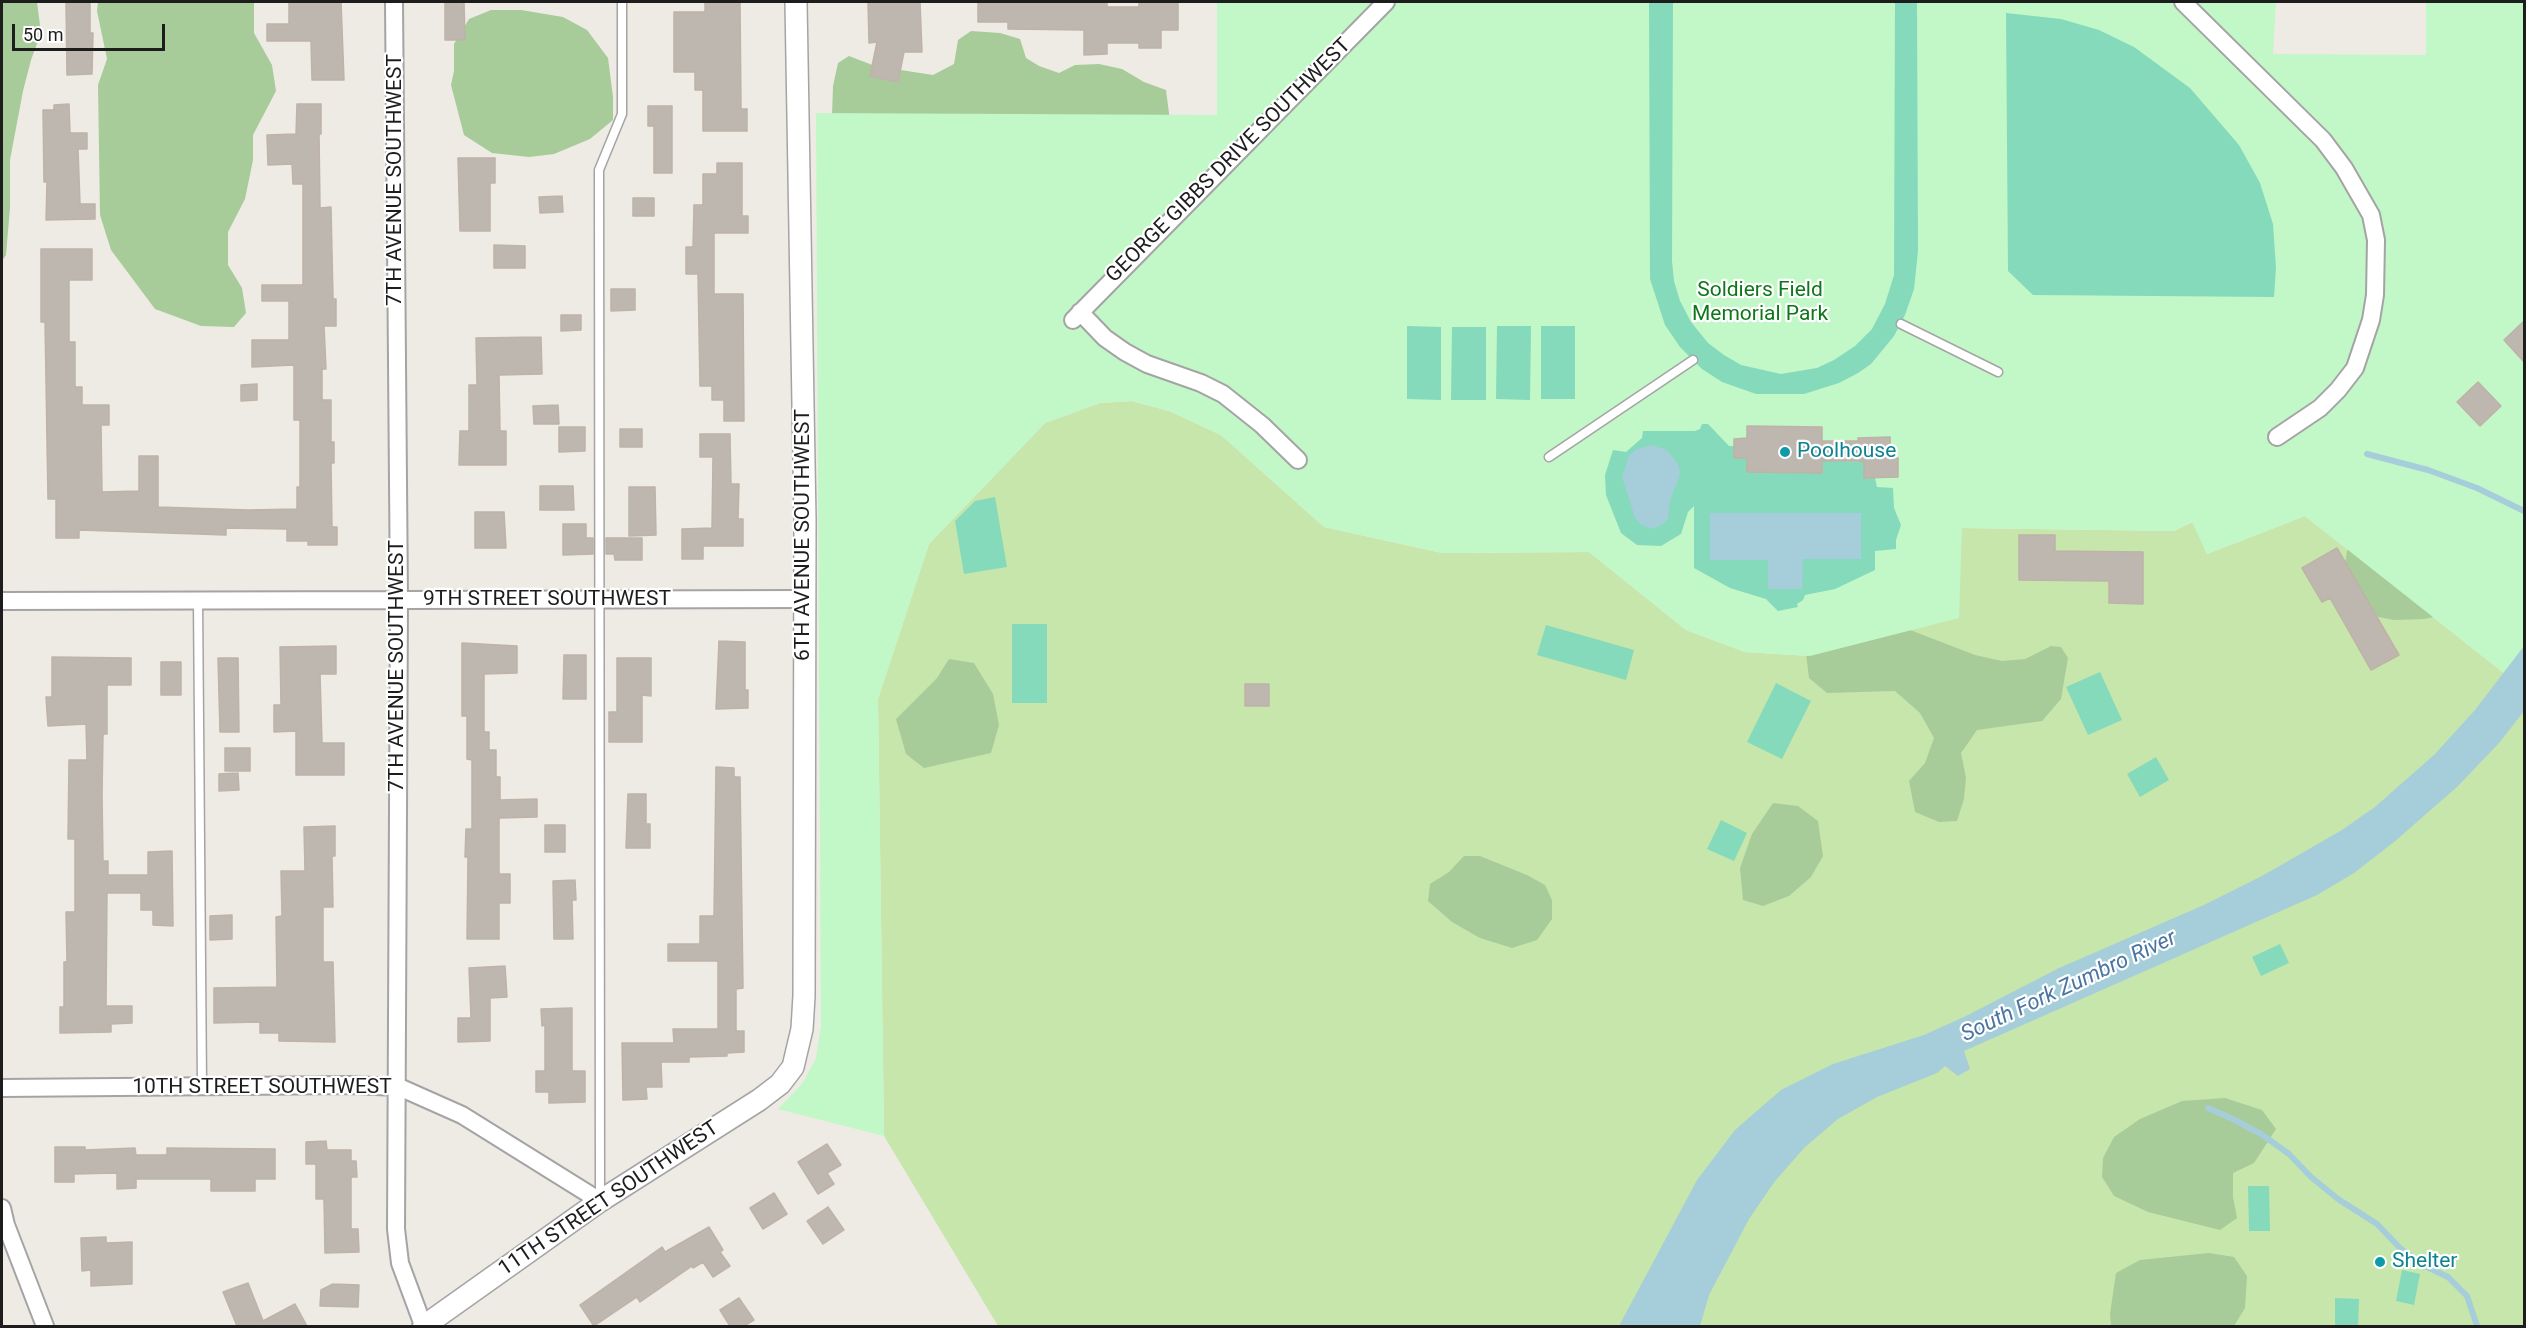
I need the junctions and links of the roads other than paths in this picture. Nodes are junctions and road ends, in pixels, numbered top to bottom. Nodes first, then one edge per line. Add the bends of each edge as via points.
1 (394, 2) edge
2 (622, 2) edge
3 (796, 2) edge
4 (1386, 2) edge
5 (2183, 2) edge
6 (1901, 324) dead end
7 (1693, 360) dead end
8 (1998, 372) dead end
9 (2277, 437) dead end
10 (1549, 457) dead end
11 (1298, 460) dead end
12 (805, 599) junction
13 (399, 600) junction
14 (599, 600) junction
15 (2, 601) edge
16 (198, 601) junction
17 (793, 1067) joint
18 (202, 1086) junction
19 (399, 1087) junction
20 (2, 1088) edge
21 (600, 1200) junction
22 (2, 1208) edge
23 (45, 1326) edge
24 (423, 1326) edge

1 - 13 street, 7TH AVENUE SOUTHWEST
2 - 14 lane via 622,114 599,170
3 - 12 street, 6TH AVENUE SOUTHWEST
4 - 11 street, GEORGE GIBBS DRIVE SOUTHWEST via 1076,316 1147,364 1222,394
5 - 9 street via 2323,140 2371,215 2376,240 2373,303 2364,347 2355,368 2320,408
6 - 8 lane
7 - 10 lane
12 - 14 street, 9TH STREET SOUTHWEST
12 - 17 street, 6TH AVENUE SOUTHWEST via 804,996 802,1029
13 - 14 street, 9TH STREET SOUTHWEST
13 - 16 street, 9TH STREET SOUTHWEST
13 - 19 street, 7TH AVENUE SOUTHWEST
14 - 21 lane
15 - 16 street, 9TH STREET SOUTHWEST
16 - 18 lane
17 - 21 street, 11TH STREET SOUTHWEST via 780,1084 759,1100
18 - 19 street, 10TH STREET SOUTHWEST
18 - 20 street, 10TH STREET SOUTHWEST
19 - 21 street, 10TH STREET SOUTHWEST via 462,1115
19 - 24 street, 7TH AVENUE SOUTHWEST via 396,1229 400,1263
21 - 24 street, 11TH STREET SOUTHWEST
22 - 23 street

